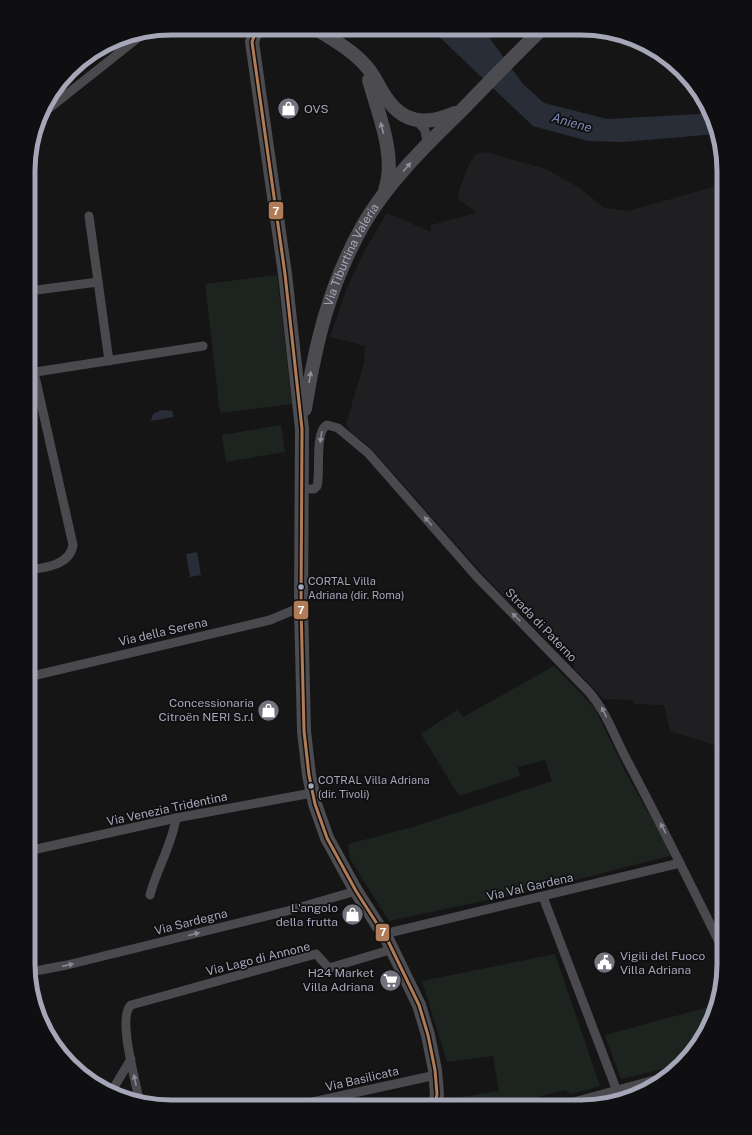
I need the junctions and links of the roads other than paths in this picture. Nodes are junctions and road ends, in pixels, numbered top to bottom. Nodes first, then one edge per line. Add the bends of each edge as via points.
1 (254, 35) edge
2 (325, 35) edge
3 (536, 35) edge
4 (135, 40) edge
5 (362, 61) junction
6 (51, 107) edge
7 (460, 111) junction
8 (416, 120) junction
9 (427, 143) junction
10 (384, 194) junction
11 (89, 216) dead end
12 (98, 282) junction
13 (35, 290) edge
14 (293, 344) junction
15 (203, 346) dead end
16 (315, 349) junction
17 (109, 361) junction
18 (35, 373) edge
19 (35, 386) edge
20 (302, 429) junction
21 (303, 489) junction
22 (35, 568) edge
23 (302, 607) junction
24 (35, 674) edge
25 (312, 793) junction
26 (176, 818) junction
27 (35, 849) edge
28 (680, 863) junction
29 (356, 891) junction
30 (150, 894) dead end
31 (543, 897) junction
32 (384, 934) junction
33 (717, 938) edge
34 (393, 949) junction
35 (35, 971) edge
36 (131, 1059) junction
37 (436, 1075) junction
38 (643, 1085) edge
39 (114, 1087) edge
40 (622, 1094) edge
41 (138, 1095) edge
42 (618, 1095) edge
43 (321, 1100) edge
44 (436, 1100) edge

1 - 14 main road, Via Tiburtina Valeria via 252,42
2 - 5 main road, Via Tiburtina Valeria
3 - 7 main road, Via Tiburtina Valeria
4 - 6 street
5 - 8 main road, Via Tiburtina Valeria via 395,109 405,117
10 -> 5 main road via 390,177 389,154
7 - 8 main road, Via Tiburtina Valeria via 436,120
7 - 9 main road, Via Tiburtina Valeria
8 - 9 street via 425,130
10 -> 9 main road, Via Tiburtina Valeria
10 - 16 main road, Via Tiburtina Valeria via 363,225 341,269
11 - 12 street
12 - 13 street
12 - 17 street
14 - 16 main road via 303,349
14 - 20 main road, Via Tiburtina Valeria
15 - 17 street
20 -> 16 main road, Via Tiburtina Valeria
17 - 18 street
19 - 22 street via 73,545 64,561
20 - 21 main road, Via Tiburtina Valeria
21 - 23 main road, Via Tiburtina Valeria
28 -> 21 street, Strada di Paterno via 602,708 478,577 368,453 338,428 325,426 320,437 317,486 314,489
23 - 24 street, Via della Serena via 266,622
23 - 25 main road, Via Tiburtina Valeria via 304,731
25 - 26 street, Via Venezia Tridentina
25 - 29 main road, Via Tiburtina Valeria via 327,838
26 - 27 street, Via Venezia Tridentina
26 - 30 street
28 - 31 street, Via Val Gardena
28 - 33 street, Strada di Paterno
29 - 32 main road, Via Tiburtina Valeria
35 -> 29 street, Via Sardegna via 287,912
31 - 32 street, Via Val Gardena
31 - 42 street
32 - 34 main road, Via Tiburtina Valeria
34 - 36 street, Via Lago di Annone via 329,968 316,954 134,1003 126,1010 125,1023
34 - 37 main road, Via Tiburtina Valeria via 422,1016
36 - 39 street
41 -> 36 street
37 - 43 street, Via Basilicata
37 - 44 main road, Via Tiburtina Valeria
38 - 40 street

